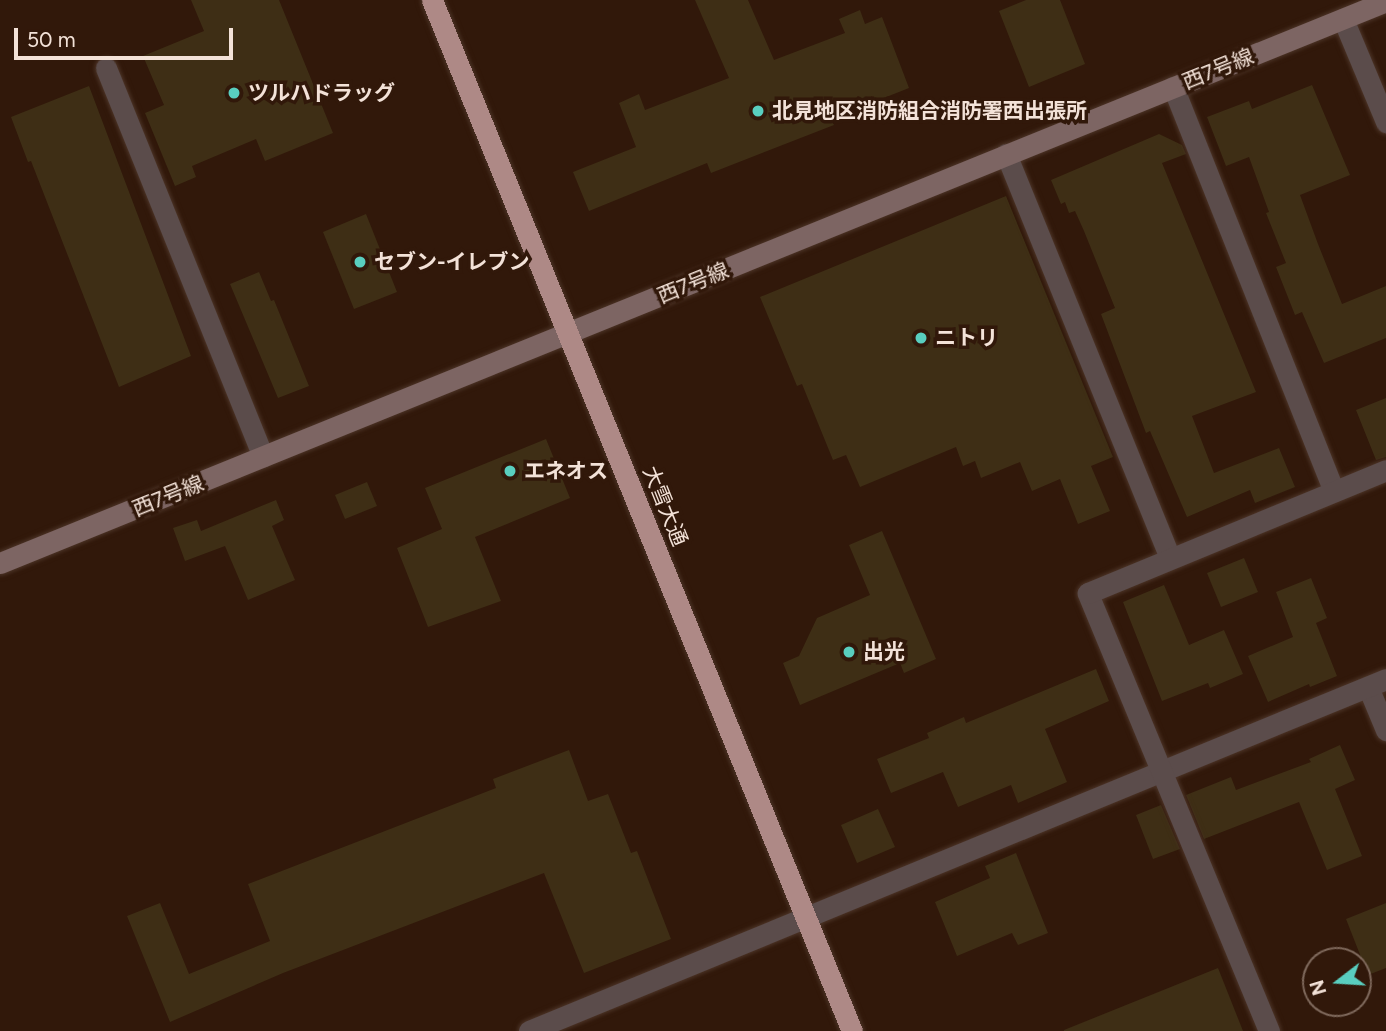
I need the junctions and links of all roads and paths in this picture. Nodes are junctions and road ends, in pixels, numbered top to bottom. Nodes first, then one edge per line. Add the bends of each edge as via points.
1 (432, 0) edge
2 (1386, 1) edge
3 (1343, 19) junction
4 (106, 68) dead end
5 (1173, 87) junction
6 (1386, 122) edge
7 (1006, 154) junction
8 (569, 334) junction
9 (263, 457) junction
10 (1386, 470) edge
11 (1334, 491) junction
12 (1170, 557) junction
13 (0, 563) edge
14 (1377, 683) edge
15 (1386, 730) edge
16 (1164, 772) junction
17 (805, 918) junction
18 (529, 1031) edge
19 (852, 1031) edge
20 (1269, 1031) edge

1 - 8 highway, 大雪大通
2 - 3 street, 西7号線
3 - 5 street, 西7号線
3 - 6 street
4 - 9 street
5 - 7 street, 西7号線
5 - 11 street
7 - 8 street, 西7号線
7 - 12 street
8 - 9 street, 西7号線
8 - 17 highway, 大雪大通
9 - 13 street, 西7号線
10 - 11 street
11 - 12 street
12 - 16 street via 1088,593
14 - 15 street
14 - 16 street
16 - 17 street
16 - 20 street
17 - 18 street
17 - 19 highway, 大雪大通

